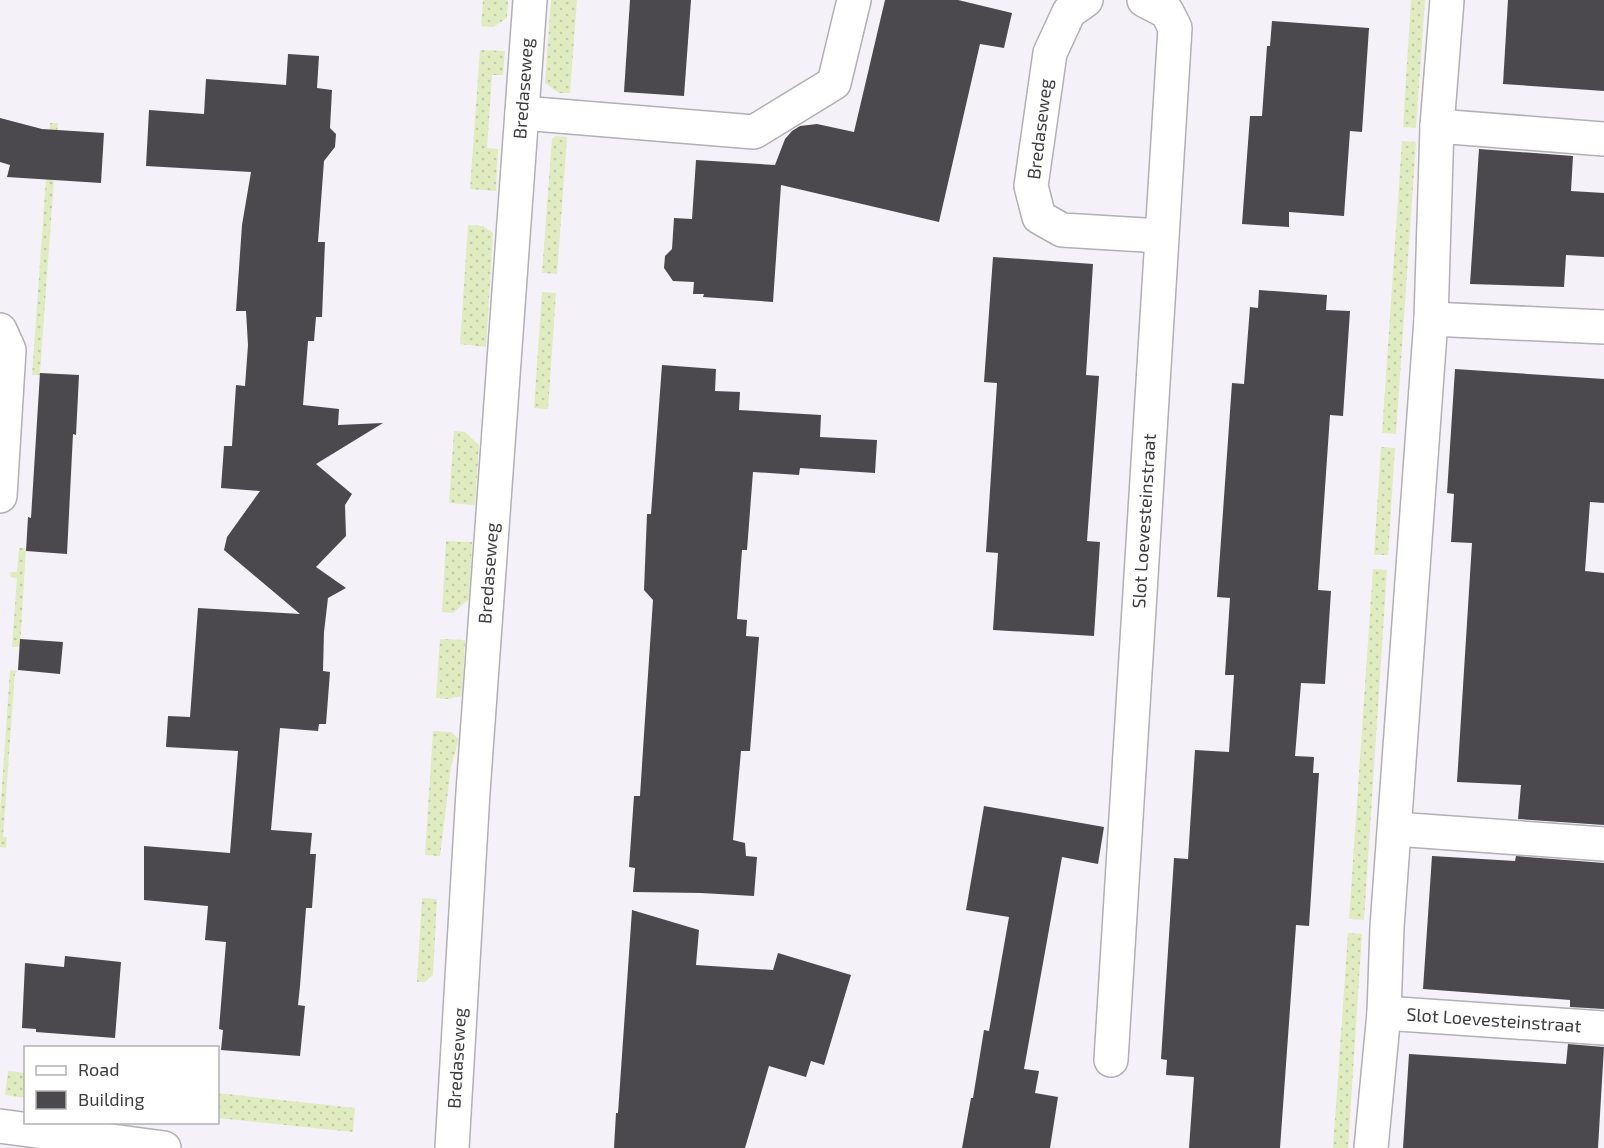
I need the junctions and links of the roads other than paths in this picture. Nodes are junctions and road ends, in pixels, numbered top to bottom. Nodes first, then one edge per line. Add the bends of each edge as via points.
1 (531, 0) edge
2 (854, 0) edge
3 (1086, 0) edge
4 (1144, 0) edge
5 (1448, 0) edge
6 (522, 113) junction
7 (1437, 126) junction
8 (1604, 139) edge
9 (1161, 236) junction
10 (1431, 319) junction
11 (1604, 327) edge
12 (0, 330) edge
13 (0, 496) edge
14 (1395, 829) junction
15 (1604, 844) edge
16 (1384, 1013) junction
17 (1604, 1028) edge
18 (1111, 1060) dead end
19 (0, 1126) edge
20 (164, 1148) edge
21 (452, 1148) edge
22 (1371, 1148) edge

1 - 6 street, Bredaseweg
2 - 6 street via 834,83 754,132
3 - 9 street, Bredaseweg via 1069,12 1050,53 1031,186 1039,217 1062,230
4 - 9 street, Slot Loevesteinstraat via 1167,12 1175,28
5 - 7 street, Slot Loevesteinstraat
6 - 21 street, Bredaseweg via 473,792
7 - 8 street
7 - 10 street, Slot Loevesteinstraat
9 - 18 street, Slot Loevesteinstraat
10 - 11 street
10 - 14 street, Slot Loevesteinstraat
12 - 13 street via 9,350
14 - 15 street
14 - 16 street, Slot Loevesteinstraat
16 - 17 street, Slot Loevesteinstraat
16 - 22 street, Slot Loevesteinstraat
19 - 20 street

